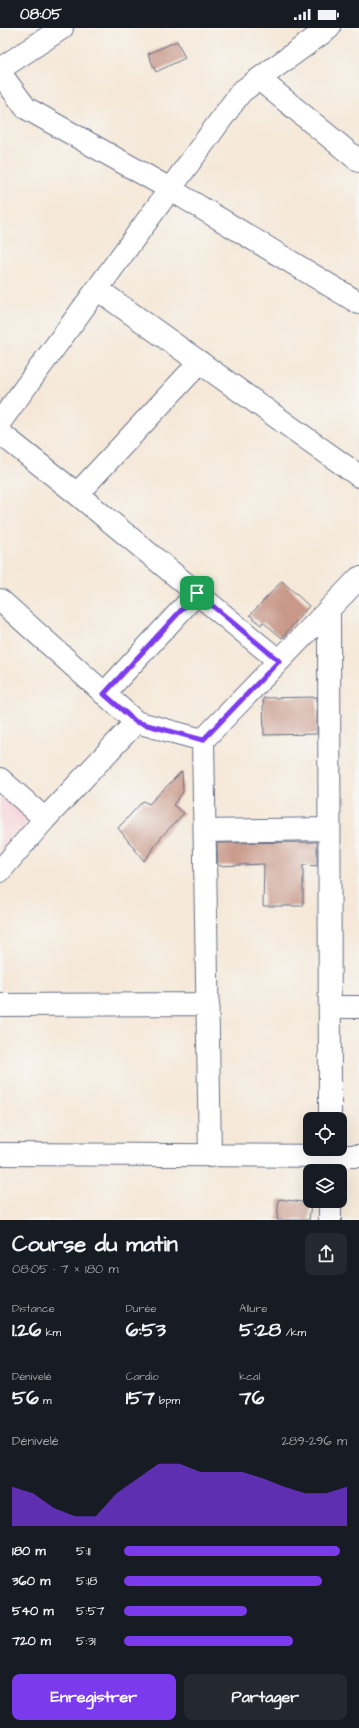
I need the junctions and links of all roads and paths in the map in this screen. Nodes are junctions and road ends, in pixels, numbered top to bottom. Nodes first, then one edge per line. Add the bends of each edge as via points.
1 (62, 28) edge
2 (329, 28) edge
3 (0, 70) edge
4 (0, 73) edge
5 (259, 79) junction
6 (359, 161) edge
7 (170, 189) junction
8 (97, 289) junction
9 (359, 303) edge
10 (200, 362) junction
11 (0, 422) edge
12 (0, 433) edge
13 (359, 476) edge
14 (77, 494) junction
15 (358, 581) edge
16 (197, 593) junction
17 (0, 600) edge
18 (329, 609) junction
19 (279, 661) junction
20 (104, 694) junction
21 (136, 722) junction
22 (203, 740) junction
23 (0, 779) edge
24 (45, 819) junction
25 (329, 829) junction
26 (205, 831) junction
27 (0, 871) edge
28 (208, 1004) junction
29 (0, 1005) edge
30 (330, 1007) junction
31 (359, 1007) edge
32 (330, 1112) edge
33 (0, 1154) edge
34 (210, 1156) junction
35 (359, 1156) edge
36 (330, 1159) edge
37 (330, 1208) edge
38 (330, 1220) edge

1 - 3 street
2 - 5 street
4 - 7 street via 26,108
5 - 6 street
5 - 7 street via 242,92
7 - 8 street
7 - 9 street
8 - 10 street
8 - 11 street
10 - 13 street
10 - 14 street
12 - 14 street
14 - 16 street
15 - 18 street
16 - 19 street
16 - 20 street
17 - 20 street
18 - 19 street
18 - 25 street
19 - 22 street
20 - 21 street
21 - 22 street
21 - 24 street
22 - 26 street
23 - 24 street
24 - 27 street
25 - 26 street
25 - 30 street
26 - 28 street
28 - 29 street
28 - 34 street
30 - 31 street
30 - 32 street
33 - 34 street
34 - 36 street
35 - 36 street
37 - 38 street

